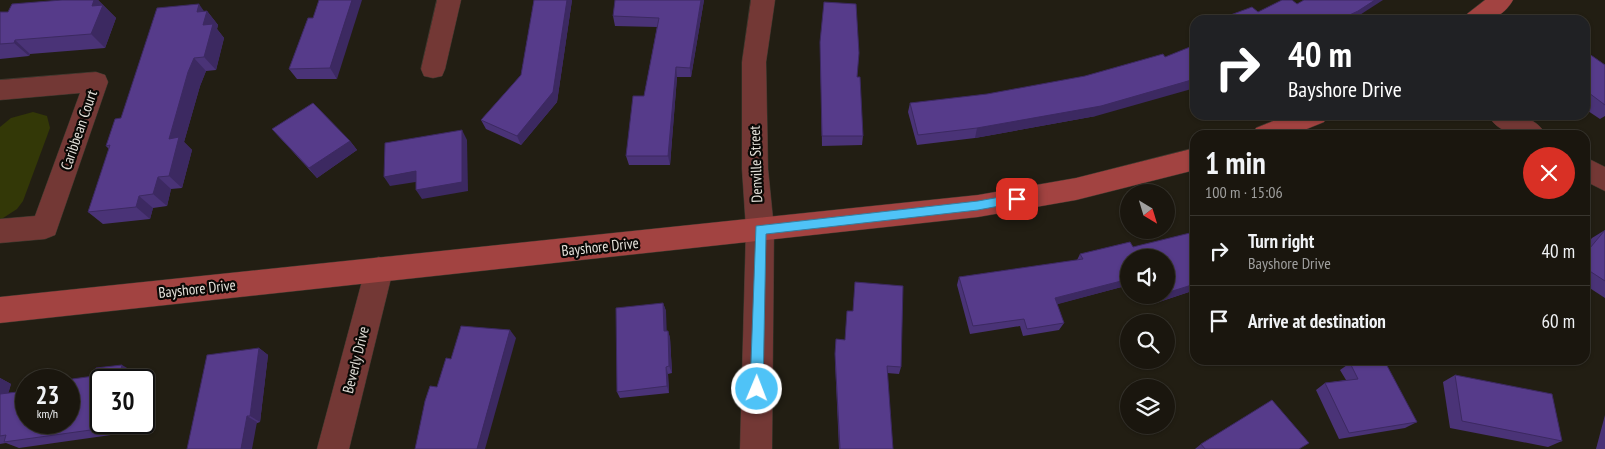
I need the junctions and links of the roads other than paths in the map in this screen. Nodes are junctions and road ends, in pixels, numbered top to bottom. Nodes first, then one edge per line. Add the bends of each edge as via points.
1 (450, 0) edge
2 (763, 0) edge
3 (1501, 0) edge
4 (1482, 15) edge
5 (433, 69) dead end
6 (0, 90) edge
7 (1302, 120) edge
8 (1509, 120) edge
9 (1277, 130) edge
10 (1524, 130) edge
11 (1190, 160) edge
12 (1590, 171) edge
13 (1605, 180) edge
14 (760, 230) junction
15 (0, 231) edge
16 (379, 270) junction
17 (0, 310) edge
18 (333, 449) edge
19 (756, 449) edge

1 - 5 street
2 - 14 street, Denville Street via 754,62 755,169
3 - 4 street
6 - 15 street, Caribbean Court via 96,82 46,227
7 - 9 street
8 - 10 street
11 - 14 street, Bayshore Drive via 1076,189 978,206
12 - 13 street
14 - 16 street, Bayshore Drive
14 - 19 street, Denville Street
16 - 17 street, Bayshore Drive
16 - 18 street, Beverly Drive

